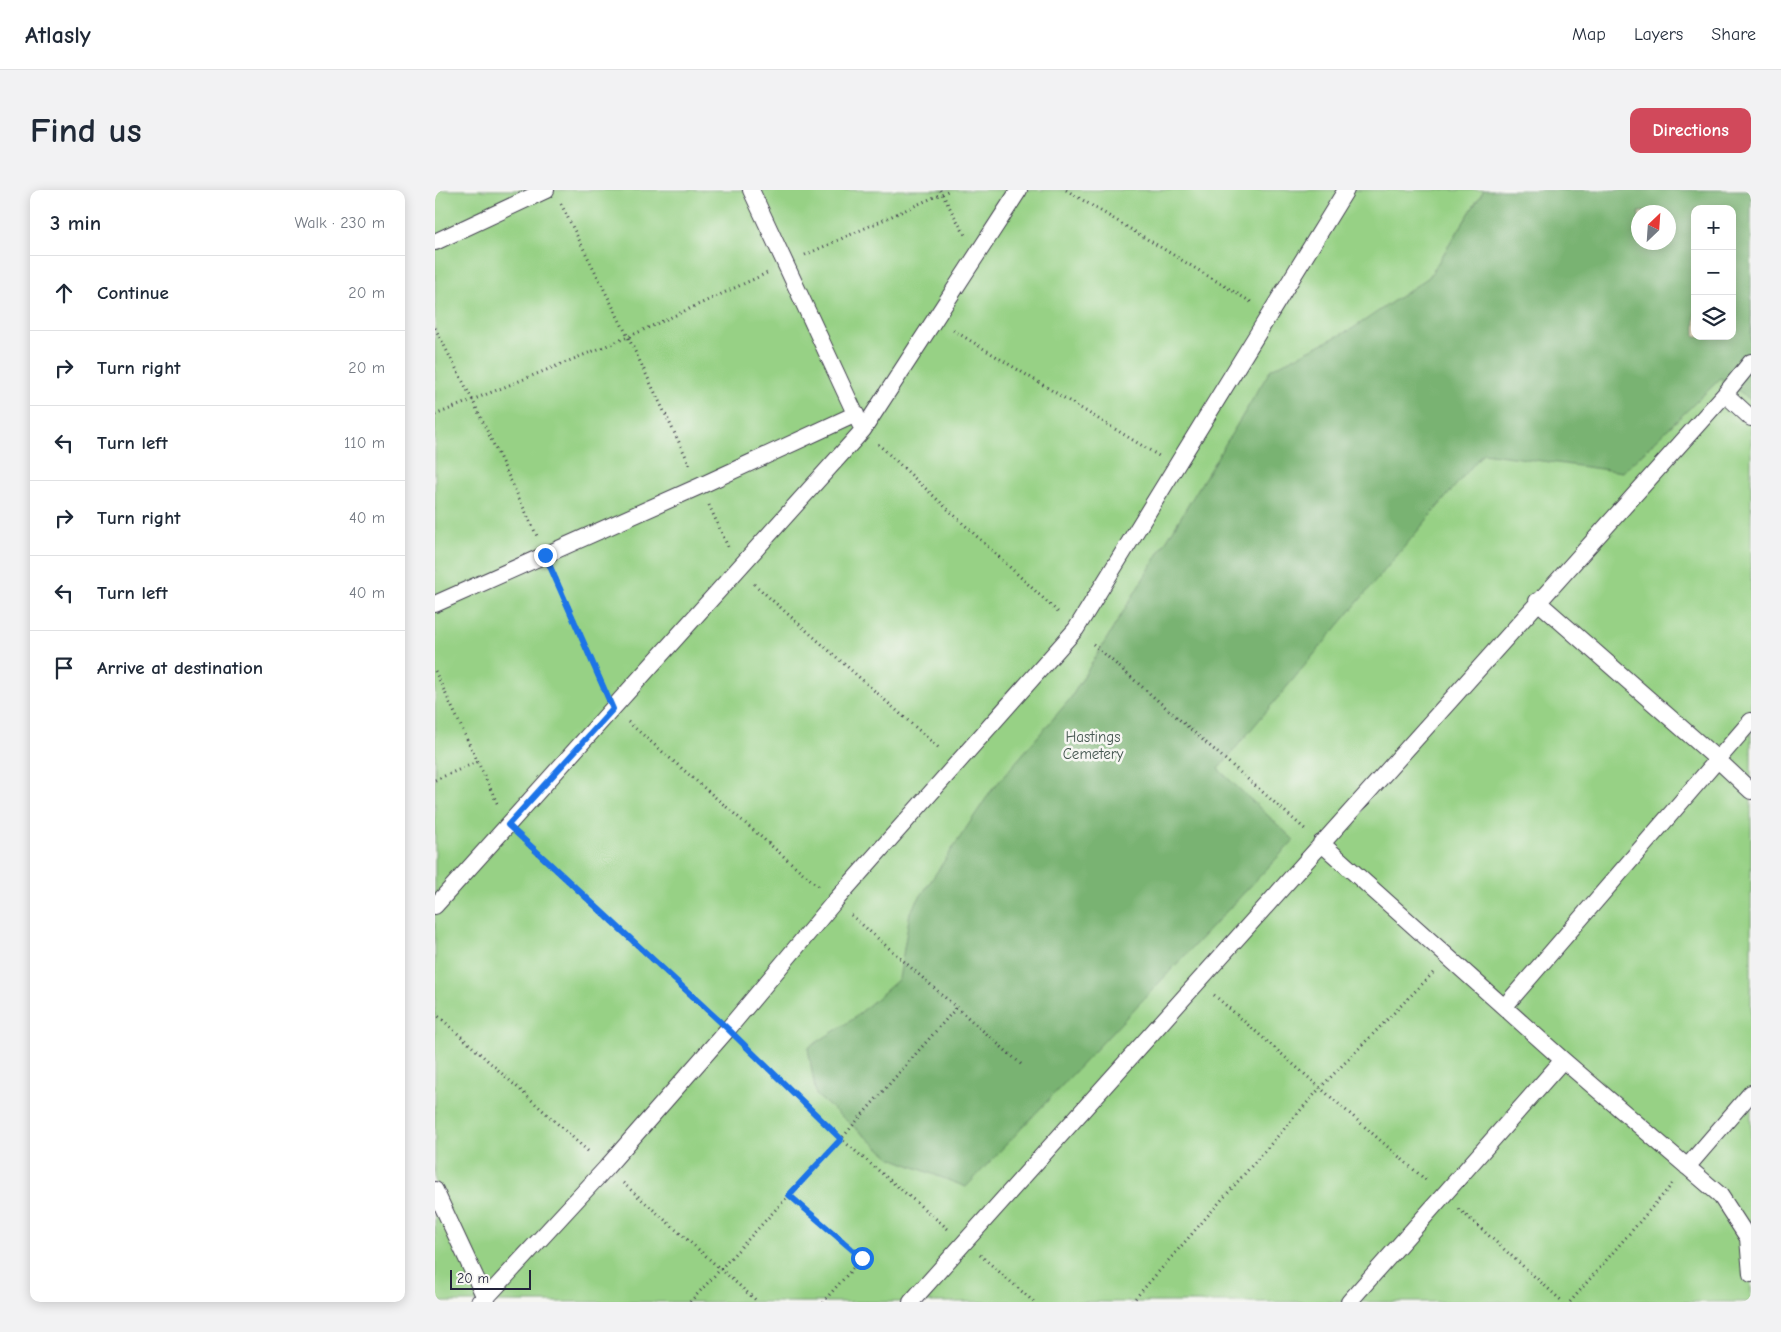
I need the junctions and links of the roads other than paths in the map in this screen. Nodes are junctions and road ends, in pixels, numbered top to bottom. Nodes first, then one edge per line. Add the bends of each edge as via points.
1 (751, 190) edge
2 (1019, 190) edge
3 (1346, 190) edge
4 (552, 194) edge
5 (435, 242) edge
6 (1751, 362) edge
7 (1725, 394) junction
8 (856, 414) junction
9 (1751, 418) edge
10 (863, 430) junction
11 (1537, 601) junction
12 (435, 604) edge
13 (1751, 721) edge
14 (1717, 759) junction
15 (1751, 791) edge
16 (1321, 843) junction
17 (435, 906) edge
18 (1505, 1006) junction
19 (1563, 1060) junction
20 (1751, 1092) edge
21 (1687, 1166) junction
22 (435, 1190) edge
23 (1751, 1274) edge
24 (484, 1301) edge
25 (911, 1302) edge
26 (1349, 1302) edge

1 - 8 lane
2 - 10 lane
3 - 24 lane via 1076,629 835,900 606,1168
4 - 5 lane
6 - 7 lane
7 - 9 lane
7 - 11 lane
8 - 10 lane
8 - 12 lane
10 - 17 lane
11 - 14 lane
11 - 16 lane
13 - 14 lane
14 - 15 lane
14 - 18 lane
16 - 18 lane
16 - 25 lane
18 - 19 lane
19 - 21 lane
19 - 26 lane
20 - 21 lane
21 - 23 lane via 1720,1195 1748,1238
22 - 24 lane

